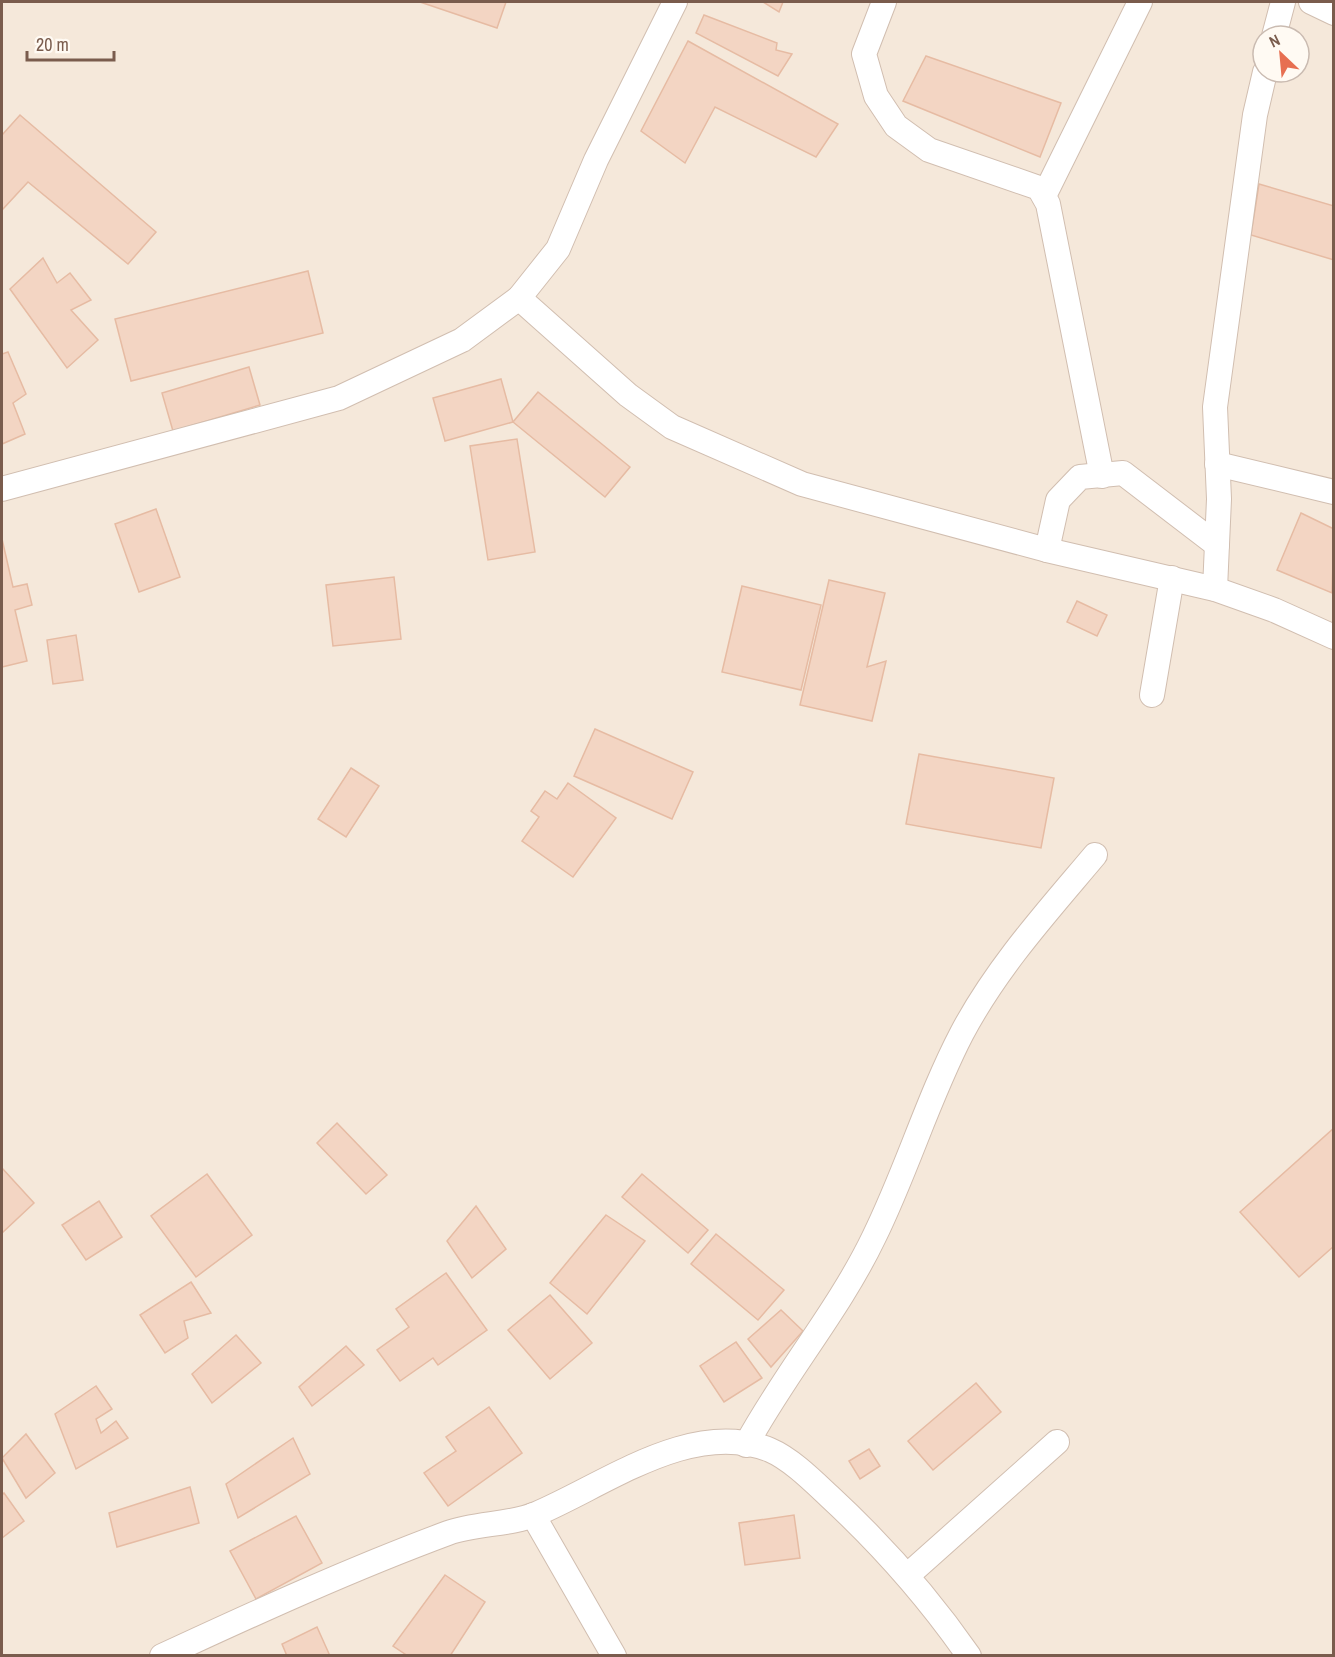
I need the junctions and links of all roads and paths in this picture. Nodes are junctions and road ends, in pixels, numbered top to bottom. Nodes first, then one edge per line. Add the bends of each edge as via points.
1 (675, 2) edge
2 (884, 2) edge
3 (1140, 2) edge
4 (1283, 2) edge
5 (1311, 2) edge
6 (1334, 14) edge
7 (1277, 24) edge
8 (1262, 84) edge
9 (1044, 196) junction
10 (519, 298) junction
11 (1217, 464) junction
12 (1102, 476) junction
13 (2, 489) edge
14 (1334, 492) edge
15 (1217, 545) junction
16 (1047, 550) junction
17 (1172, 578) junction
18 (1215, 589) junction
19 (1334, 637) edge
20 (1152, 695) dead end
21 (1095, 855) dead end
22 (1057, 1442) dead end
23 (746, 1445) junction
24 (533, 1515) junction
25 (908, 1575) junction
26 (162, 1656) edge
27 (614, 1656) edge
28 (969, 1656) edge

1 - 10 street via 596,159 558,249
2 - 9 street via 864,54 876,96 896,126 929,150 1039,188
3 - 9 street
4 - 7 street
5 - 6 street
8 - 11 street via 1215,407
9 - 12 street
10 - 13 street via 462,340 339,398
10 - 16 street via 628,395 672,427 802,484
11 - 14 street
11 - 15 street
12 - 15 street via 1123,473
12 - 16 street via 1080,477 1058,500
15 - 18 street
16 - 17 street
17 - 18 street
17 - 20 street
18 - 19 street
21 - 23 street via 1015,949 963,1032 874,1238
22 - 25 street
23 - 24 street via 728,1440 682,1448 612,1476
23 - 25 street via 770,1450 811,1479
24 - 26 street via 468,1526 377,1559
24 - 27 street
25 - 28 street

